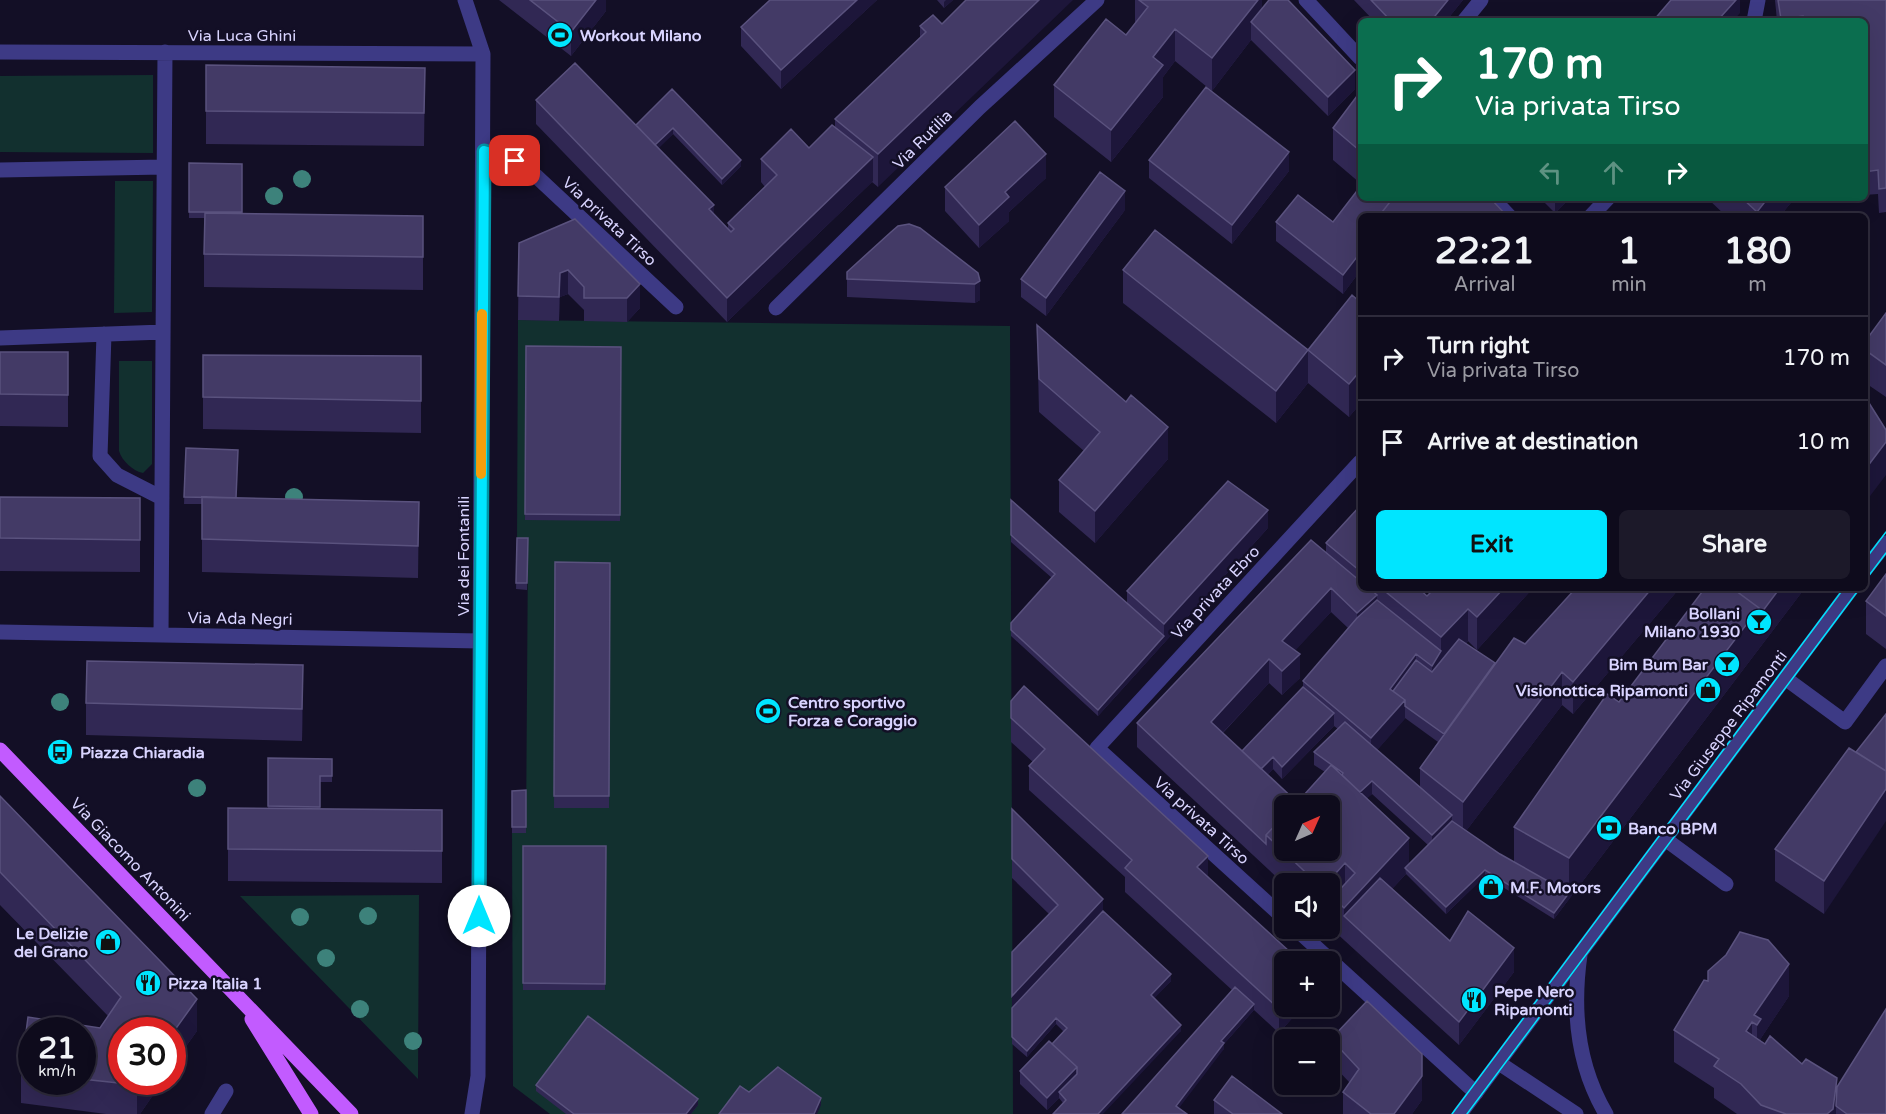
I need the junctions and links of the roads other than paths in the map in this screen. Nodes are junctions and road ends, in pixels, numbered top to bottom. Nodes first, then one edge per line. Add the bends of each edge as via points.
1 (465, 0) edge
2 (1097, 0) edge
3 (1306, 0) edge
4 (1481, 0) edge
5 (1758, 0) edge
6 (1466, 18) edge
7 (1755, 18) edge
8 (0, 52) edge
9 (165, 52) junction
10 (483, 54) junction
11 (1358, 56) edge
12 (484, 151) junction
13 (164, 167) junction
14 (0, 170) edge
15 (1495, 201) edge
16 (1605, 201) edge
17 (1506, 213) edge
18 (1594, 213) edge
19 (676, 307) dead end
20 (776, 308) dead end
21 (163, 332) junction
22 (104, 334) junction
23 (0, 338) edge
24 (1358, 464) edge
25 (162, 498) junction
26 (1886, 543) edge
27 (1868, 566) edge
28 (1850, 591) edge
29 (0, 632) edge
30 (162, 635) junction
31 (480, 641) junction
32 (1886, 666) edge
33 (1785, 678) junction
34 (1097, 748) joint
35 (0, 750) edge
36 (1665, 839) junction
37 (1726, 885) dead end
38 (1274, 909) edge
39 (1307, 939) edge
40 (1581, 952) junction
41 (236, 994) junction
42 (1498, 1063) junction
43 (226, 1091) dead end
44 (1476, 1093) junction
45 (212, 1114) edge
46 (311, 1114) edge
47 (351, 1114) edge
48 (472, 1114) edge
49 (1460, 1114) edge
50 (1576, 1114) edge
51 (1606, 1114) edge

1 - 10 street, Via dei Fontanili
2 - 20 street, Via Rutilia via 980,108
3 - 11 street
4 - 6 street
5 - 7 street
8 - 9 street, Via Luca Ghini
9 - 10 street, Via Luca Ghini
9 - 13 street
10 - 12 street, Via dei Fontanili
12 - 19 street, Via privata Tirso via 515,161 536,176
12 - 31 street, Via dei Fontanili
13 - 14 street
13 - 21 street
15 - 17 street
16 - 18 street
21 - 22 street
21 - 25 street
22 - 23 street
22 - 25 street via 100,456 117,475
24 - 34 street, Via privata Ebro
25 - 30 street
26 - 27 street
28 - 33 street, Via Giuseppe Ripamonti
29 - 30 street, Via Ada Negri
30 - 31 street, Via Ada Negri
31 - 48 street, Via dei Fontanili via 478,1076
32 - 33 street via 1845,722
33 - 36 street, Via Giuseppe Ripamonti
34 - 38 street, Via privata Tirso
35 - 41 main road, Via Giacomo Antonini
36 - 37 street
36 - 40 street, Via Giuseppe Ripamonti
39 - 44 street
40 - 42 street, Via Giuseppe Ripamonti
40 - 51 street via 1576,994 1578,1043 1586,1073
41 - 46 main road
41 - 47 main road
42 - 44 street, Via Giuseppe Ripamonti
42 - 50 street
43 - 45 street
44 - 49 street, Via Giuseppe Ripamonti

